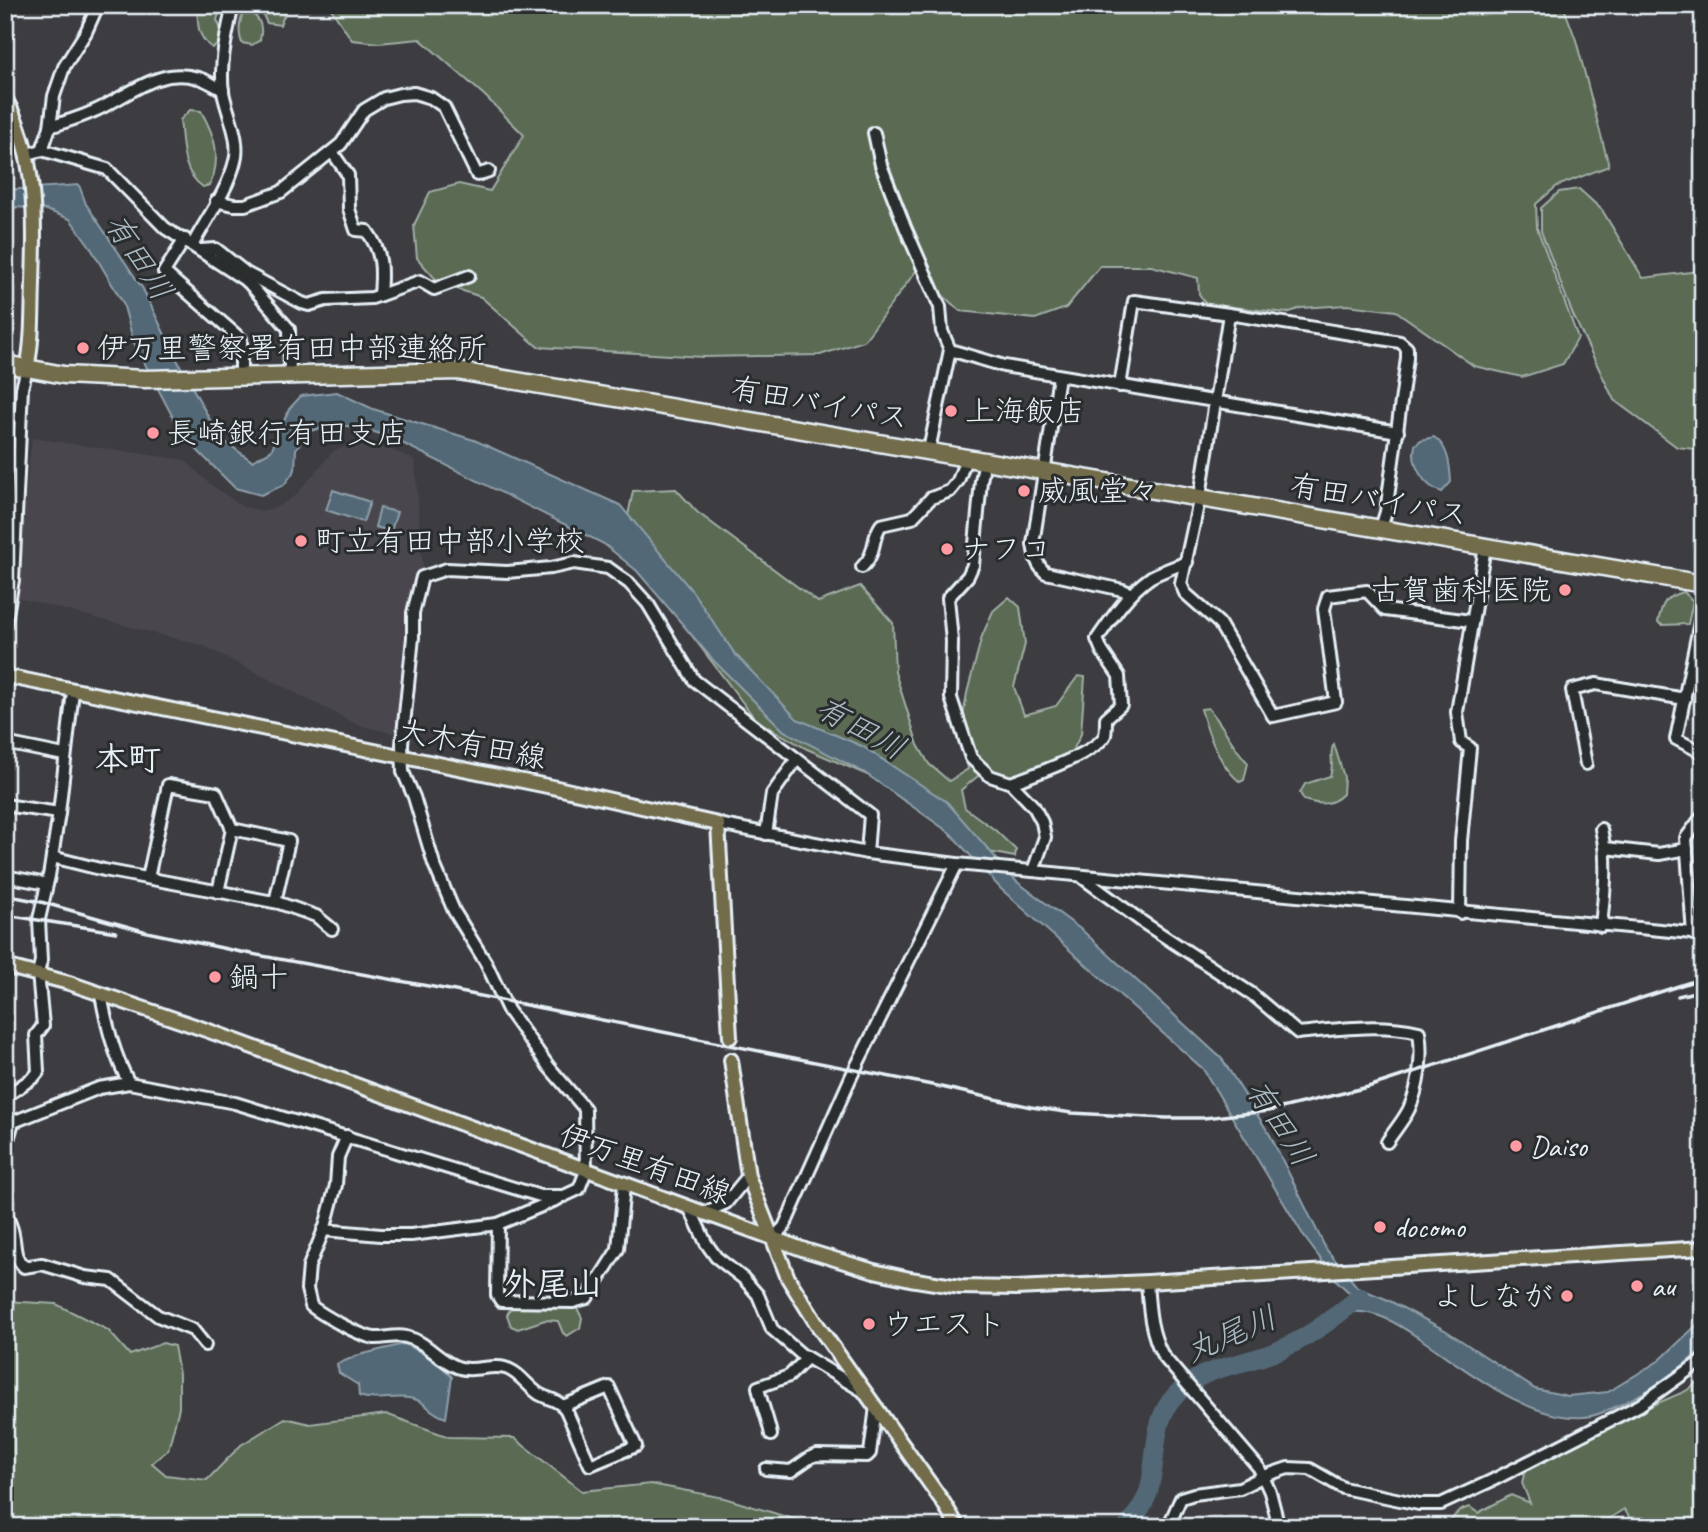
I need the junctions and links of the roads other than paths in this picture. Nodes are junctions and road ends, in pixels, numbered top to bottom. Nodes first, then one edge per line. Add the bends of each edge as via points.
1 (98, 5) edge
2 (233, 5) edge
3 (223, 90) junction
4 (5, 98) edge
5 (50, 127) junction
6 (874, 133) dead end
7 (42, 150) junction
8 (332, 152) junction
9 (28, 154) junction
10 (489, 171) dead end
11 (216, 201) junction
12 (193, 244) junction
13 (469, 276) dead end
14 (380, 295) junction
15 (1230, 314) junction
16 (950, 350) junction
17 (5, 364) edge
18 (27, 369) junction
19 (290, 374) junction
20 (241, 376) junction
21 (1059, 376) junction
22 (1120, 386) junction
23 (1216, 402) junction
24 (1398, 432) junction
25 (929, 450) junction
26 (967, 456) junction
27 (985, 460) junction
28 (1044, 470) junction
29 (1200, 496) junction
30 (1381, 528) junction
31 (1485, 547) junction
32 (1186, 562) junction
33 (862, 567) dead end
34 (9, 580) edge
35 (1703, 584) edge
36 (1131, 594) junction
37 (1703, 607) edge
38 (1471, 621) junction
39 (5, 626) edge
40 (5, 676) edge
41 (73, 691) junction
42 (1685, 699) junction
43 (5, 743) edge
44 (1703, 753) edge
45 (64, 755) junction
46 (401, 757) junction
47 (797, 759) junction
48 (1586, 764) dead end
49 (1011, 783) junction
50 (5, 805) edge
51 (59, 813) junction
52 (1703, 815) edge
53 (718, 824) junction
54 (232, 829) junction
55 (1601, 829) dead end
56 (766, 834) junction
57 (1605, 848) junction
58 (1687, 849) junction
59 (867, 853) junction
60 (52, 857) junction
61 (957, 864) junction
62 (1033, 871) junction
63 (5, 876) edge
64 (1083, 877) junction
65 (148, 878) junction
66 (47, 884) junction
67 (218, 891) junction
68 (275, 902) junction
69 (1460, 913) junction
70 (1601, 926) junction
71 (332, 929) dead end
72 (1698, 934) edge
73 (7, 969) edge
74 (38, 974) junction
75 (101, 995) junction
76 (730, 1037) tunnel mouth
77 (732, 1060) tunnel mouth
78 (129, 1083) junction
79 (5, 1097) edge
80 (5, 1111) edge
81 (13, 1122) junction
82 (347, 1136) junction
83 (1387, 1142) dead end
84 (5, 1150) edge
85 (586, 1171) junction
86 (748, 1176) junction
87 (624, 1185) junction
88 (564, 1196) junction
89 (689, 1207) junction
90 (5, 1211) edge
91 (704, 1213) junction
92 (498, 1224) junction
93 (323, 1230) junction
94 (773, 1238) junction
95 (1703, 1248) edge
96 (1147, 1282) junction
97 (205, 1345) dead end
98 (807, 1358) junction
99 (1703, 1360) edge
100 (866, 1392) junction
101 (563, 1406) junction
102 (876, 1407) junction
103 (771, 1435) dead end
104 (766, 1469) dead end
105 (1264, 1476) junction
106 (958, 1527) edge
107 (1168, 1527) edge
108 (1279, 1527) edge

1 - 5 street via 64,67
2 - 3 street
3 - 5 street via 199,78 169,75 141,84 91,113
3 - 11 street via 236,139 236,160
4 - 9 main road
5 - 7 street
6 - 16 street via 881,165 940,307
7 - 9 street
7 - 12 street via 107,169 165,228
8 - 10 street via 364,110 394,95 414,93 444,107 477,175
8 - 11 street via 281,192 245,205
8 - 14 street via 348,175 349,209 356,230 367,231 373,239 382,265
9 - 18 main road via 34,239
11 - 12 street
12 - 14 street via 216,249 246,273 302,303
12 - 19 street via 248,282 289,329
12 - 20 street via 164,272 241,339
13 - 14 street via 434,289 420,281
15 - 22 street via 1134,301
15 - 23 street
15 - 24 street via 1400,342 1407,348 1407,358
16 - 21 street
16 - 25 street
17 - 18 highway, 有田バイパス
18 - 20 highway, 有田バイパス via 145,379
18 - 34 street
19 - 20 highway, 有田バイパス
19 - 25 highway, 有田バイパス via 458,371
21 - 22 street
21 - 28 street
22 - 23 street
23 - 24 street
23 - 29 street
24 - 30 street
25 - 26 highway, 有田バイパス
26 - 27 highway, 有田バイパス
26 - 33 street via 950,491 931,498 912,518 881,525 870,559
27 - 28 highway, 有田バイパス
27 - 49 street via 973,565 948,598 951,698 971,758 990,776
28 - 29 highway, 有田バイパス
28 - 36 street via 1033,544 1039,568
29 - 30 highway, 有田バイパス
29 - 32 street
30 - 31 highway, 有田バイパス
31 - 35 highway, 有田バイパス
31 - 38 street
32 - 36 street via 1153,576
32 - 38 street via 1181,584 1185,593 1219,623 1272,716 1336,702 1324,609 1328,596 1367,591 1385,610
34 - 39 street
36 - 49 street via 1097,639 1119,676 1121,705 1106,718 1105,735 1072,759
37 - 42 street
38 - 69 street via 1457,712 1461,742 1470,748
40 - 41 main road, 大木有田線
41 - 45 street
41 - 46 main road, 大木有田線
42 - 44 street via 1676,739
42 - 48 street via 1596,684 1572,690
43 - 45 street
45 - 51 street
46 - 47 street via 412,613 422,577 447,569 508,572 574,564 608,568 629,583 648,604 694,680
46 - 53 main road, 大木有田線
46 - 85 street via 434,864 454,911 508,1010 585,1109
47 - 56 street via 772,793
47 - 59 street via 870,815
49 - 62 street via 1042,822 1045,837
50 - 51 street
51 - 60 street
52 - 58 street via 1686,838
53 - 56 street
53 - 76 main road
54 - 65 street via 216,793 168,785
54 - 67 street
54 - 68 street via 289,841
55 - 57 street
56 - 59 street
57 - 58 street via 1659,854
57 - 70 street
58 - 72 street
59 - 61 street
60 - 65 street
60 - 66 street
61 - 62 street
61 - 94 street via 851,1077 784,1227
62 - 64 street
63 - 66 street
64 - 69 street
64 - 83 street via 1252,994 1298,1032 1400,1028 1419,1032 1418,1082 1408,1110
65 - 67 street
66 - 74 street via 39,919
67 - 68 street
68 - 71 street via 316,916
69 - 70 street
70 - 72 street
73 - 74 main road, 伊万里有田線
74 - 75 main road, 伊万里有田線
74 - 79 street via 43,1026 36,1035 38,1072
75 - 78 street via 112,1044
75 - 85 main road, 伊万里有田線
77 - 86 main road
78 - 81 street via 99,1088
78 - 82 street via 235,1103
80 - 81 street
81 - 84 street
82 - 88 street via 540,1196
82 - 93 street via 338,1157 336,1185
85 - 87 main road, 伊万里有田線
85 - 88 street via 579,1189
86 - 91 street via 726,1203
86 - 94 main road
87 - 89 main road, 伊万里有田線
87 - 92 street via 618,1249 587,1298 573,1302 501,1301 497,1295
88 - 92 street
89 - 91 main road, 伊万里有田線
89 - 98 street via 716,1257 758,1295 772,1329
90 - 97 street via 14,1250 24,1267 42,1264 111,1280 158,1316 194,1330
91 - 94 main road, 伊万里有田線
92 - 93 street via 411,1235
93 - 101 street via 309,1266 307,1289 311,1306 323,1316 375,1338 406,1337 455,1367 504,1367
94 - 96 main road, 伊万里有田線 via 874,1271 960,1287
94 - 100 main road via 788,1278
95 - 96 main road, 伊万里有田線
96 - 105 street via 1153,1338 1163,1356
98 - 100 street
98 - 103 street via 789,1376 758,1387
99 - 105 street via 1640,1405 1441,1504 1419,1504 1343,1488 1310,1469 1288,1468
100 - 102 main road
101 - 101 street via 590,1465 636,1446 609,1387
102 - 104 street via 867,1456 817,1455 791,1471
102 - 106 main road
105 - 107 street via 1240,1488 1181,1498
105 - 108 street

